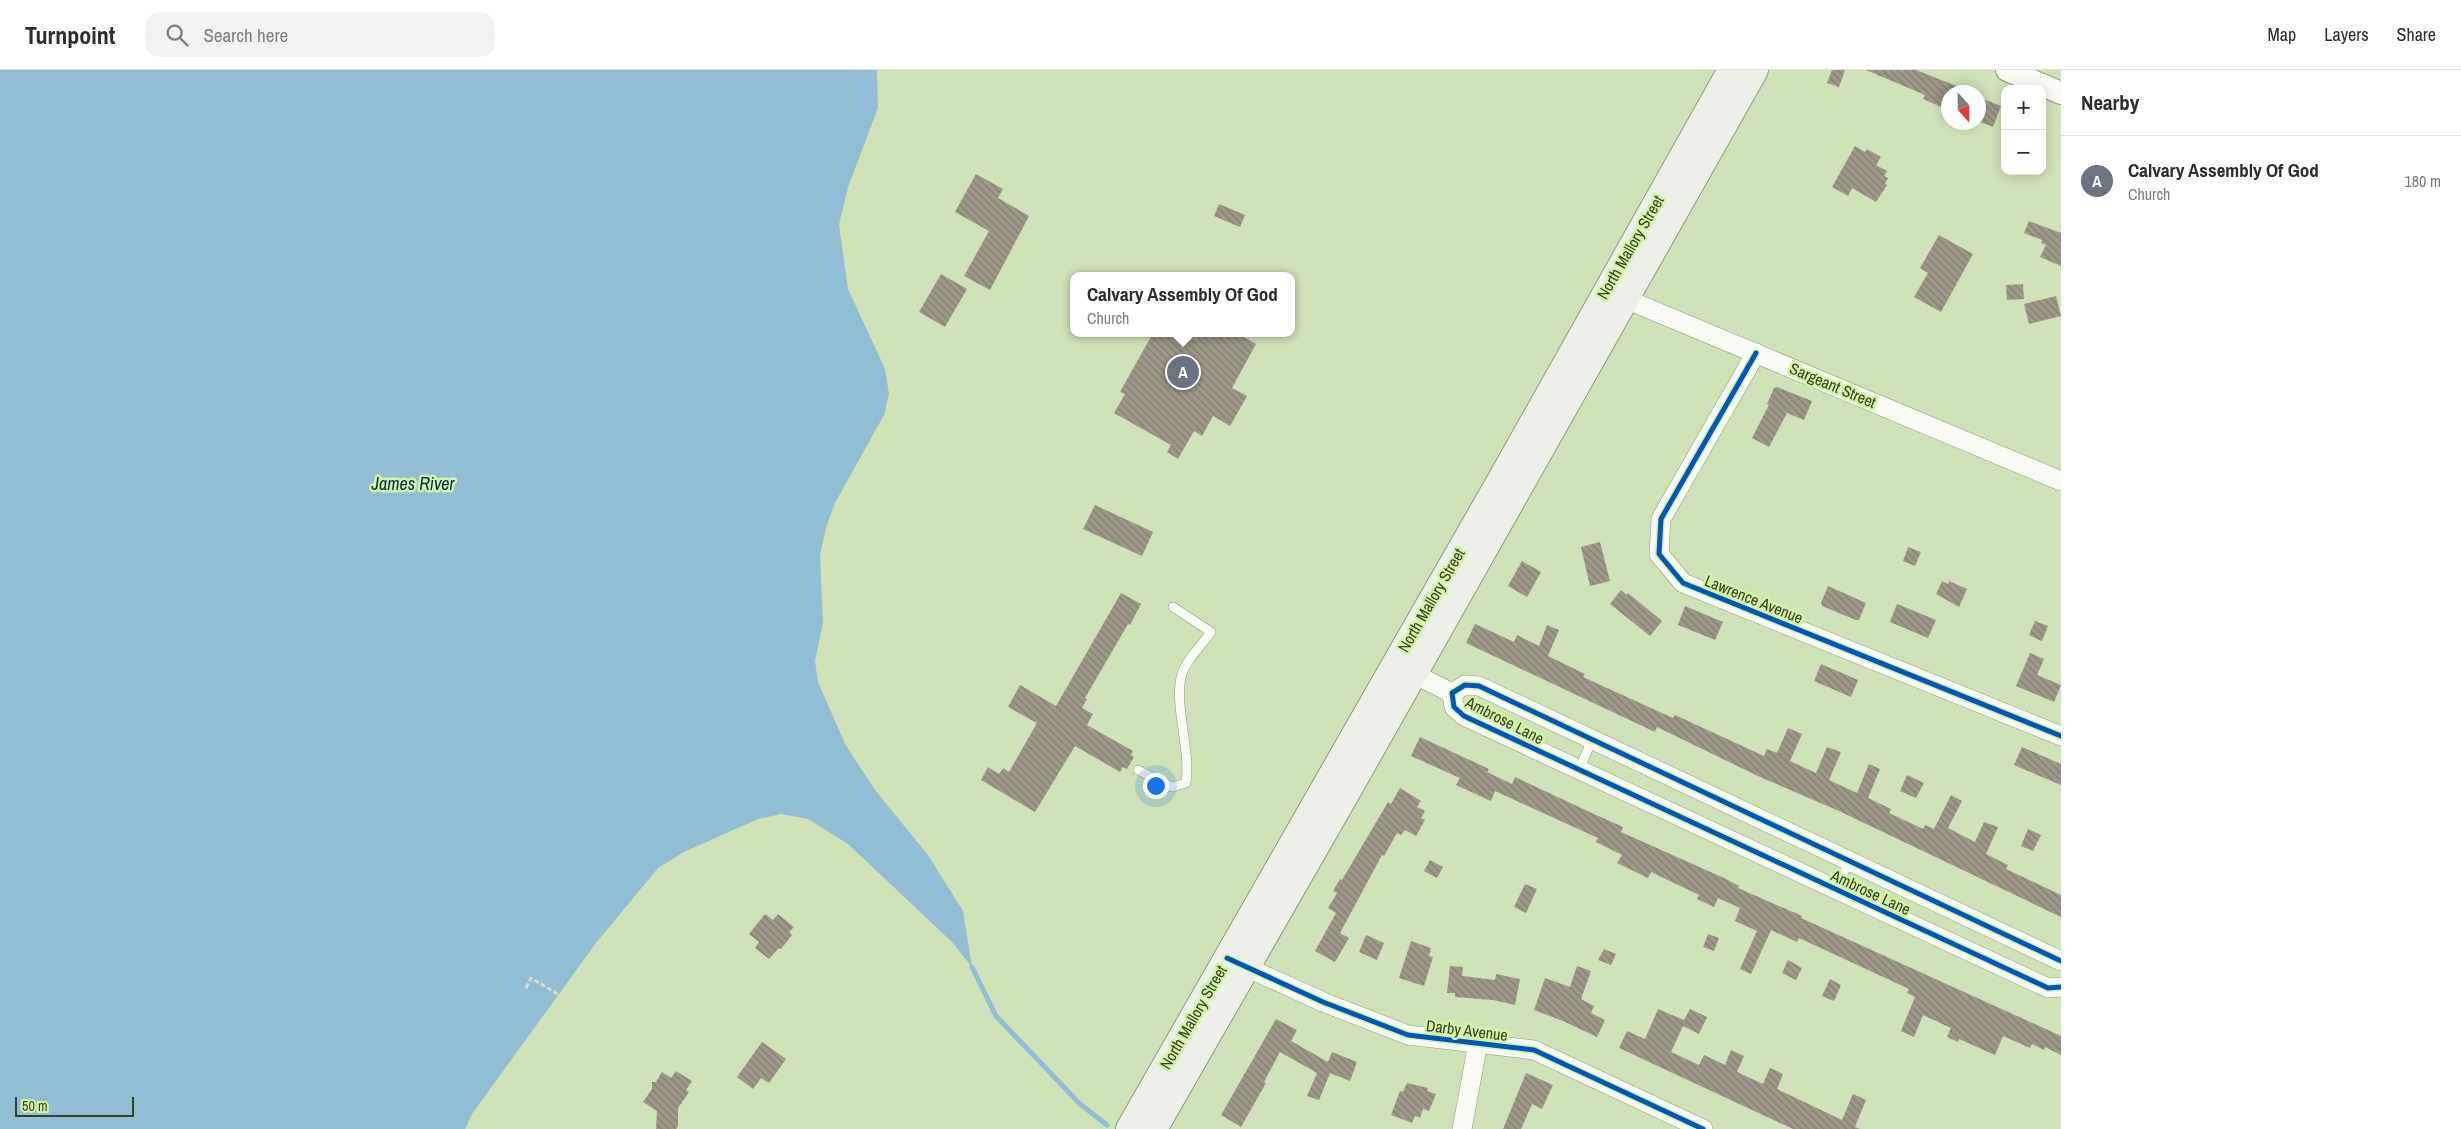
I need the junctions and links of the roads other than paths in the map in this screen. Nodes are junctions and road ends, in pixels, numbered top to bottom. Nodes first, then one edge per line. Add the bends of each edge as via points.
1 (1731, 70) edge
2 (1755, 70) edge
3 (2007, 70) edge
4 (2061, 93) edge
5 (1616, 295) junction
6 (1756, 353) junction
7 (2061, 481) edge
8 (1173, 607) dead end
9 (1404, 669) junction
10 (1452, 693) junction
11 (2061, 736) edge
12 (1592, 740) junction
13 (1138, 770) dead end
14 (1579, 770) junction
15 (1849, 861) junction
16 (1836, 889) junction
17 (2061, 961) edge
18 (1237, 963) junction
19 (2061, 987) edge
20 (1478, 1044) junction
21 (1129, 1129) edge
22 (1154, 1129) edge
23 (1462, 1129) edge
24 (1703, 1129) edge

1 - 5 main road, North Mallory Street
2 - 5 main road, North Mallory Street
3 - 4 street
5 - 6 street, Sargeant Street
5 - 9 main road, North Mallory Street
6 - 7 street, Sargeant Street
6 - 11 street, Lawrence Avenue via 1661,519 1659,554 1683,583
8 - 13 lane via 1211,632 1182,672 1179,686 1188,768 1186,783 1172,787
9 - 10 street, Ambrose Lane
9 - 18 main road, North Mallory Street
10 - 12 street, Ambrose Lane via 1465,685 1479,686
10 - 14 street, Ambrose Lane via 1452,703 1460,714
12 - 14 lane
12 - 15 street, Ambrose Lane
14 - 16 street, Ambrose Lane
15 - 16 lane
15 - 17 street, Ambrose Lane
16 - 19 street, Ambrose Lane via 2048,988
18 - 20 street, Darby Avenue via 1323,1002 1408,1035
18 - 21 main road, North Mallory Street
18 - 22 main road, North Mallory Street
20 - 23 street
20 - 24 street, Darby Avenue via 1534,1050

